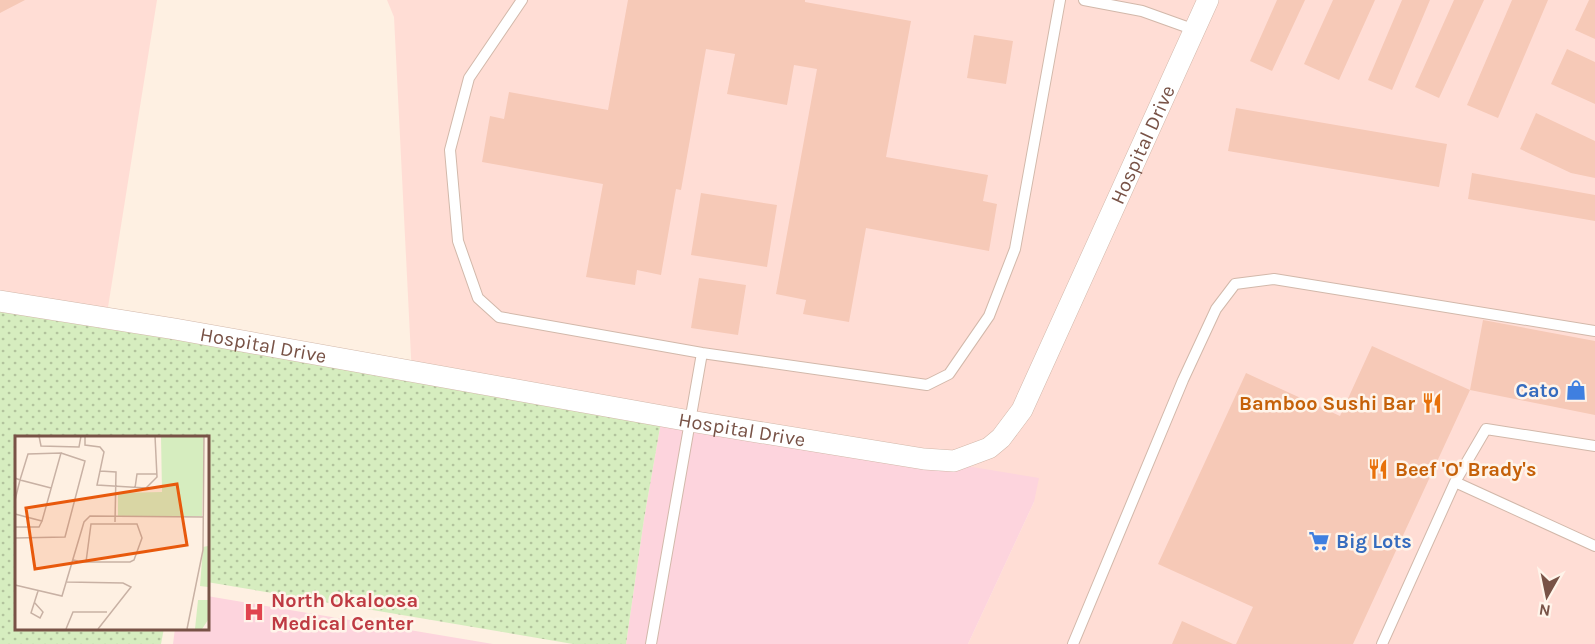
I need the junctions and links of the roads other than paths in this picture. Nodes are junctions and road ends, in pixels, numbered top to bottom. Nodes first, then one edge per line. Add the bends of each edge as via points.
1 (522, 0) edge
2 (1060, 0) edge
3 (1084, 0) edge
4 (1208, 0) edge
5 (1195, 30) junction
6 (0, 301) edge
7 (1595, 331) edge
8 (702, 353) junction
9 (690, 421) junction
10 (1595, 446) edge
11 (1455, 482) junction
12 (1595, 546) edge
13 (651, 644) edge
14 (1072, 644) edge
15 (1382, 644) edge

1 - 8 lane via 469,78 450,150 458,241 478,298 499,317
2 - 8 lane via 1015,249 989,316 949,374 927,385
3 - 5 lane via 1142,11
4 - 5 street, Hospital Drive
5 - 9 street, Hospital Drive via 1022,410 989,448 954,461 934,460
6 - 9 street, Hospital Drive
7 - 14 lane via 1274,279 1235,284 1216,309 1183,380
8 - 9 lane
9 - 13 lane
10 - 11 lane via 1486,429
11 - 12 lane
11 - 15 lane

